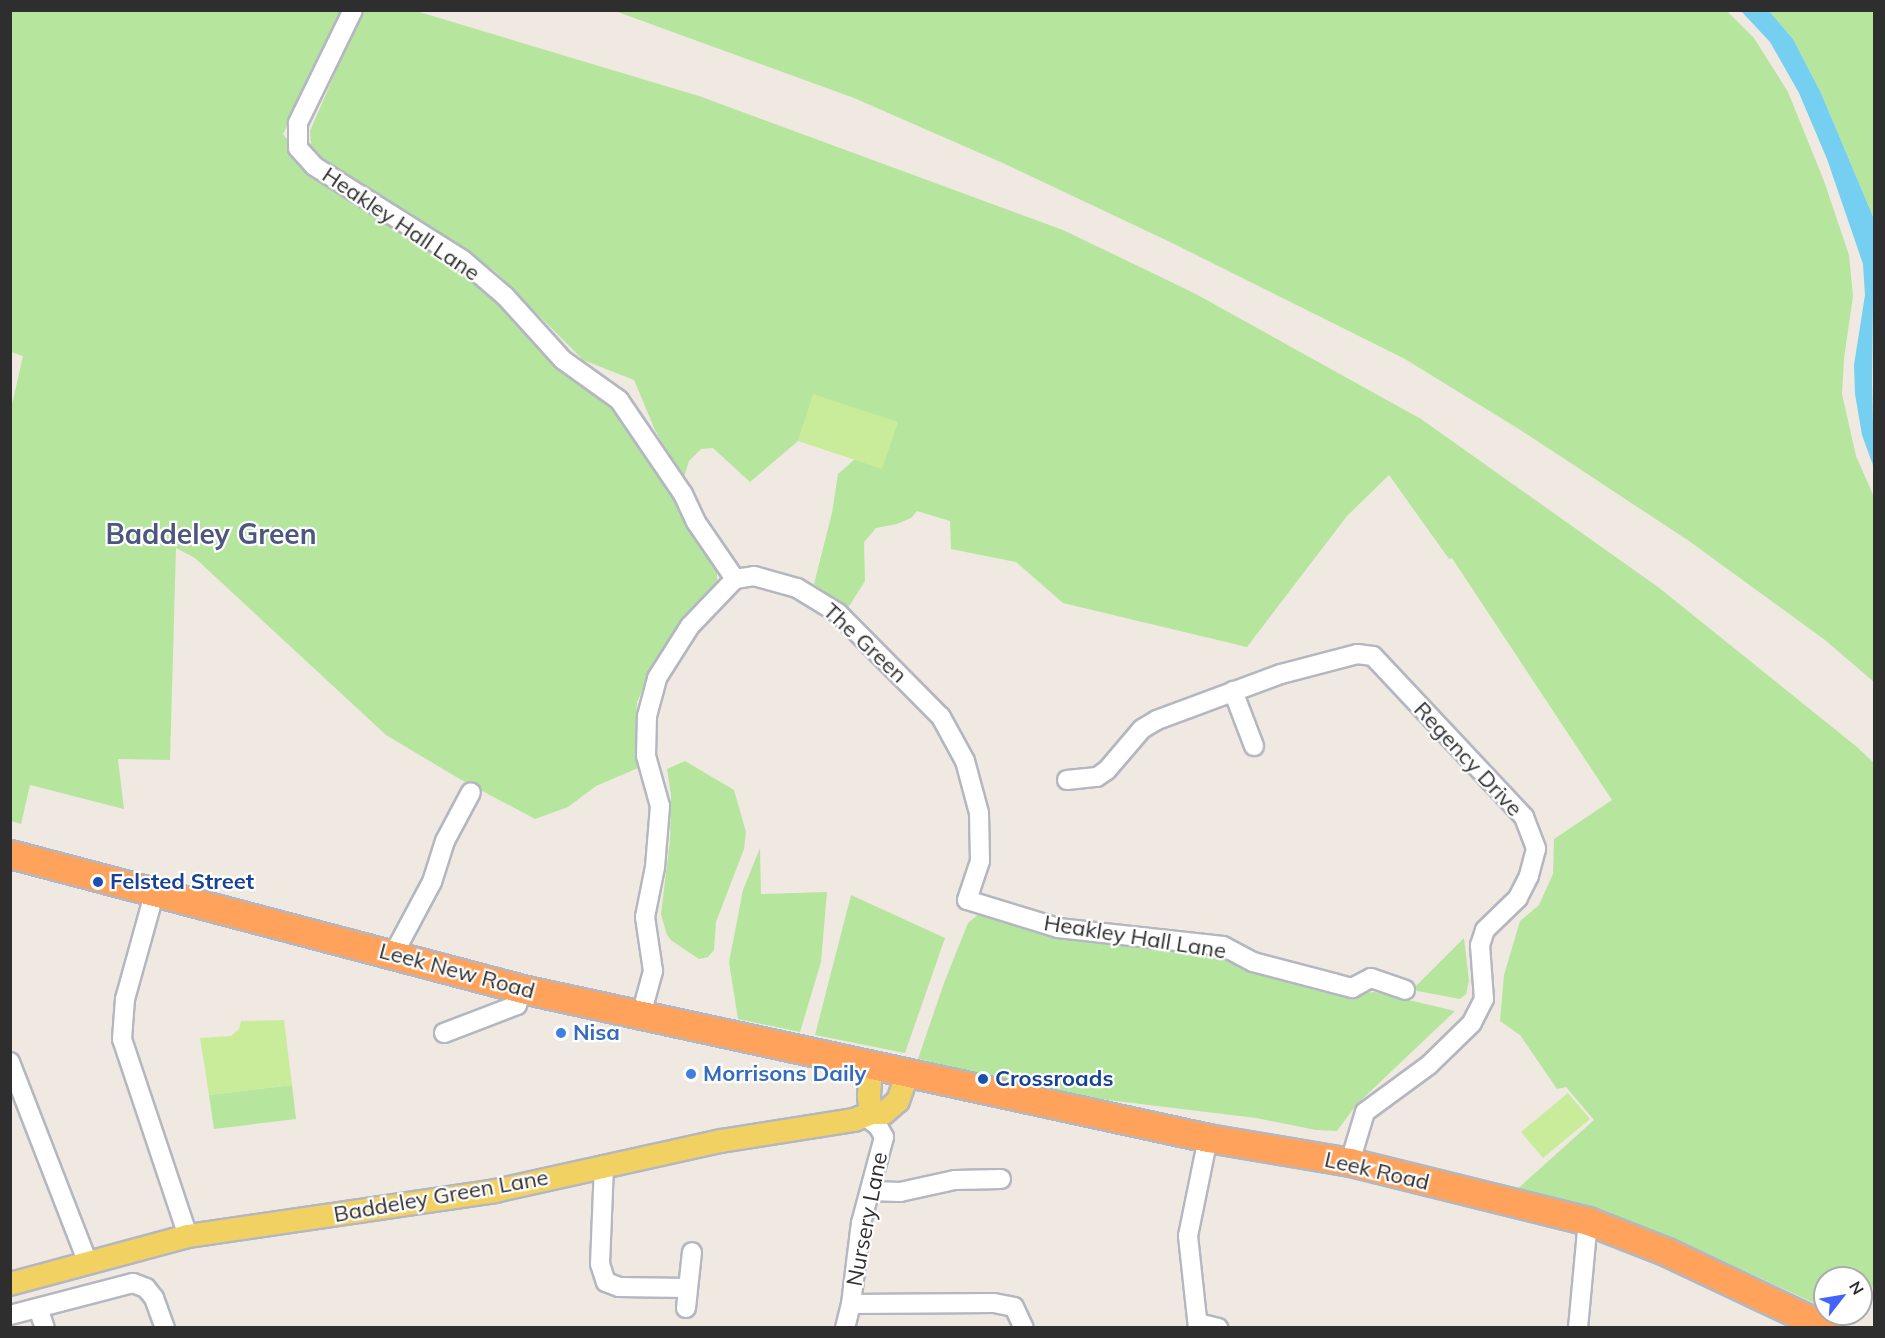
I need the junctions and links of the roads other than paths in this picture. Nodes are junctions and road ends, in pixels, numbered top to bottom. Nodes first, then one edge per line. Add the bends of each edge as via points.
1 (353, 10) edge
2 (735, 579) junction
3 (1233, 690) junction
4 (1254, 746) dead end
5 (1067, 780) dead end
6 (471, 803) dead end
7 (10, 854) edge
8 (155, 891) junction
9 (967, 900) joint
10 (393, 955) junction
11 (522, 989) junction
12 (1406, 990) dead end
13 (641, 1015) junction
14 (444, 1033) dead end
15 (10, 1062) edge
16 (871, 1065) junction
17 (908, 1072) junction
18 (869, 1115) junction
19 (1208, 1138) junction
20 (1350, 1162) junction
21 (604, 1165) junction
22 (1001, 1179) dead end
23 (870, 1191) junction
24 (1588, 1221) junction
25 (188, 1236) junction
26 (692, 1252) dead end
27 (97, 1260) junction
28 (10, 1284) edge
29 (114, 1286) junction
30 (688, 1288) junction
31 (851, 1304) junction
32 (38, 1308) junction
33 (686, 1308) dead end
34 (10, 1315) edge
35 (1198, 1325) edge
36 (45, 1328) edge
37 (165, 1328) edge
38 (845, 1328) edge
39 (1024, 1328) edge
40 (1218, 1328) edge
41 (1578, 1328) edge
42 (1828, 1328) edge

1 - 2 street, Heakley Hall Lane via 298,123 298,148 314,166 463,260 505,296 563,360 619,400
2 - 9 street, The Green via 754,576 797,588 838,613 941,717 965,761 979,813 980,861
2 - 13 street via 679,643 657,678 647,716 646,756 660,806 655,867 645,917 653,970
3 - 4 street
3 - 5 street, Regency Drive via 1142,729 1097,777
3 - 20 street, Regency Drive via 1357,654 1373,656 1524,817 1536,849 1518,898 1485,930 1480,945 1484,999 1472,1023 1429,1065 1365,1112
6 - 10 street via 445,841 432,882
7 - 8 highway, Leek New Road
8 - 10 highway, Leek New Road
8 - 25 street via 125,999 122,1039
9 - 12 street, Heakley Hall Lane via 1058,928 1223,946 1253,962 1352,988 1371,978
10 - 11 highway, Leek New Road
11 - 13 highway, Leek New Road
11 - 14 street via 517,1005
13 - 16 highway, Leek New Road
15 - 27 street
16 - 17 highway, Leek New Road
16 - 18 main road
17 - 18 main road, Baddeley Green Lane via 898,1101 884,1113
17 - 19 highway, Leek Road
18 - 21 main road, Baddeley Green Lane
18 - 23 street, Nursery Lane via 884,1137
19 - 20 highway, Leek Road
19 - 35 street via 1188,1236
20 - 24 highway, Leek Road
21 - 25 main road, Baddeley Green Lane via 495,1191
21 - 30 street via 600,1264 606,1282 620,1287
22 - 23 street via 955,1180 900,1192
23 - 31 street, Nursery Lane via 861,1223
24 - 41 street
24 - 42 highway, Leek Road via 1667,1252
25 - 27 main road, Baddeley Green Lane
26 - 30 street
27 - 28 main road, Baddeley Green Lane
27 - 29 street
29 - 32 street
29 - 37 street via 133,1283 146,1288
30 - 33 street
31 - 38 street, Nursery Lane
31 - 39 street via 994,1303 1014,1307
32 - 34 street
32 - 36 street
35 - 40 street

